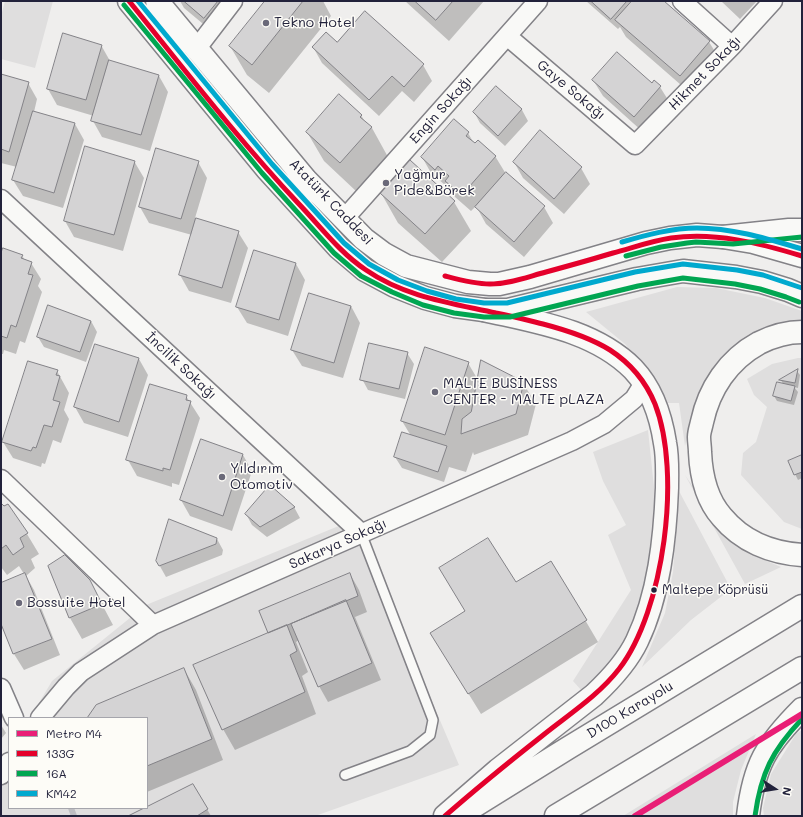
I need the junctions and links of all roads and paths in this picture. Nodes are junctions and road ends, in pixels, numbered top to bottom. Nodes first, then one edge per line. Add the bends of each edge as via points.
1 (129, 1) edge
2 (157, 1) edge
3 (233, 1) edge
4 (538, 1) edge
5 (682, 1) edge
6 (773, 1) edge
7 (506, 36) junction
8 (732, 46) junction
9 (197, 48) junction
10 (635, 145) joint
11 (1, 199) edge
12 (344, 219) junction
13 (802, 230) edge
14 (723, 237) junction
15 (802, 256) edge
16 (802, 296) edge
17 (484, 310) junction
18 (802, 332) edge
19 (644, 383) junction
20 (1, 479) edge
21 (361, 533) junction
22 (802, 555) edge
23 (802, 606) edge
24 (153, 625) junction
25 (802, 668) edge
26 (1, 688) edge
27 (802, 709) edge
28 (14, 717) edge
29 (41, 717) edge
30 (8, 764) edge
31 (1, 775) edge
32 (345, 775) dead end
33 (445, 816) edge
34 (459, 816) edge
35 (556, 816) edge
36 (748, 816) edge

1 - 17 main road, Atatürk Caddesi via 267,169 339,248 365,270 395,286 425,298
2 - 9 main road, Atatürk Caddesi
3 - 9 street
4 - 7 street, Engin Sokağı
5 - 8 street
6 - 8 street, Hikmet Sokağı
7 - 10 street, Gaye Sokağı
7 - 12 street, Engin Sokağı
8 - 10 street, Hikmet Sokağı
9 - 12 main road, Atatürk Caddesi via 306,180
11 - 21 street, İncilik Sokağı
12 - 14 main road, Atatürk Caddesi via 364,239 406,266 468,282 490,284 519,279 652,242 696,235
13 - 14 main road
14 - 15 main road, Atatürk Caddesi via 753,242
16 - 17 main road, Atatürk Caddesi via 762,282 683,271 637,279 508,310
17 - 19 main road via 569,331 592,341 621,359
18 - 22 main road via 773,336 743,353 733,362 716,382 705,409 699,436 704,485 721,516 742,535 762,546
19 - 21 street, Sakarya Sokağı via 634,399 604,424 572,441
19 - 33 main road via 652,397 665,443 666,498 663,541 656,583 636,643 621,667 598,690
20 - 24 street
21 - 24 street, Sakarya Sokağı
21 - 32 lane via 433,720 430,735 410,751
23 - 34 main road, D100 Karayolu
24 - 29 street, Sakarya Sokağı via 81,672
25 - 35 main road
26 - 28 street
27 - 36 main road via 782,730 763,757 755,776
30 - 31 street

